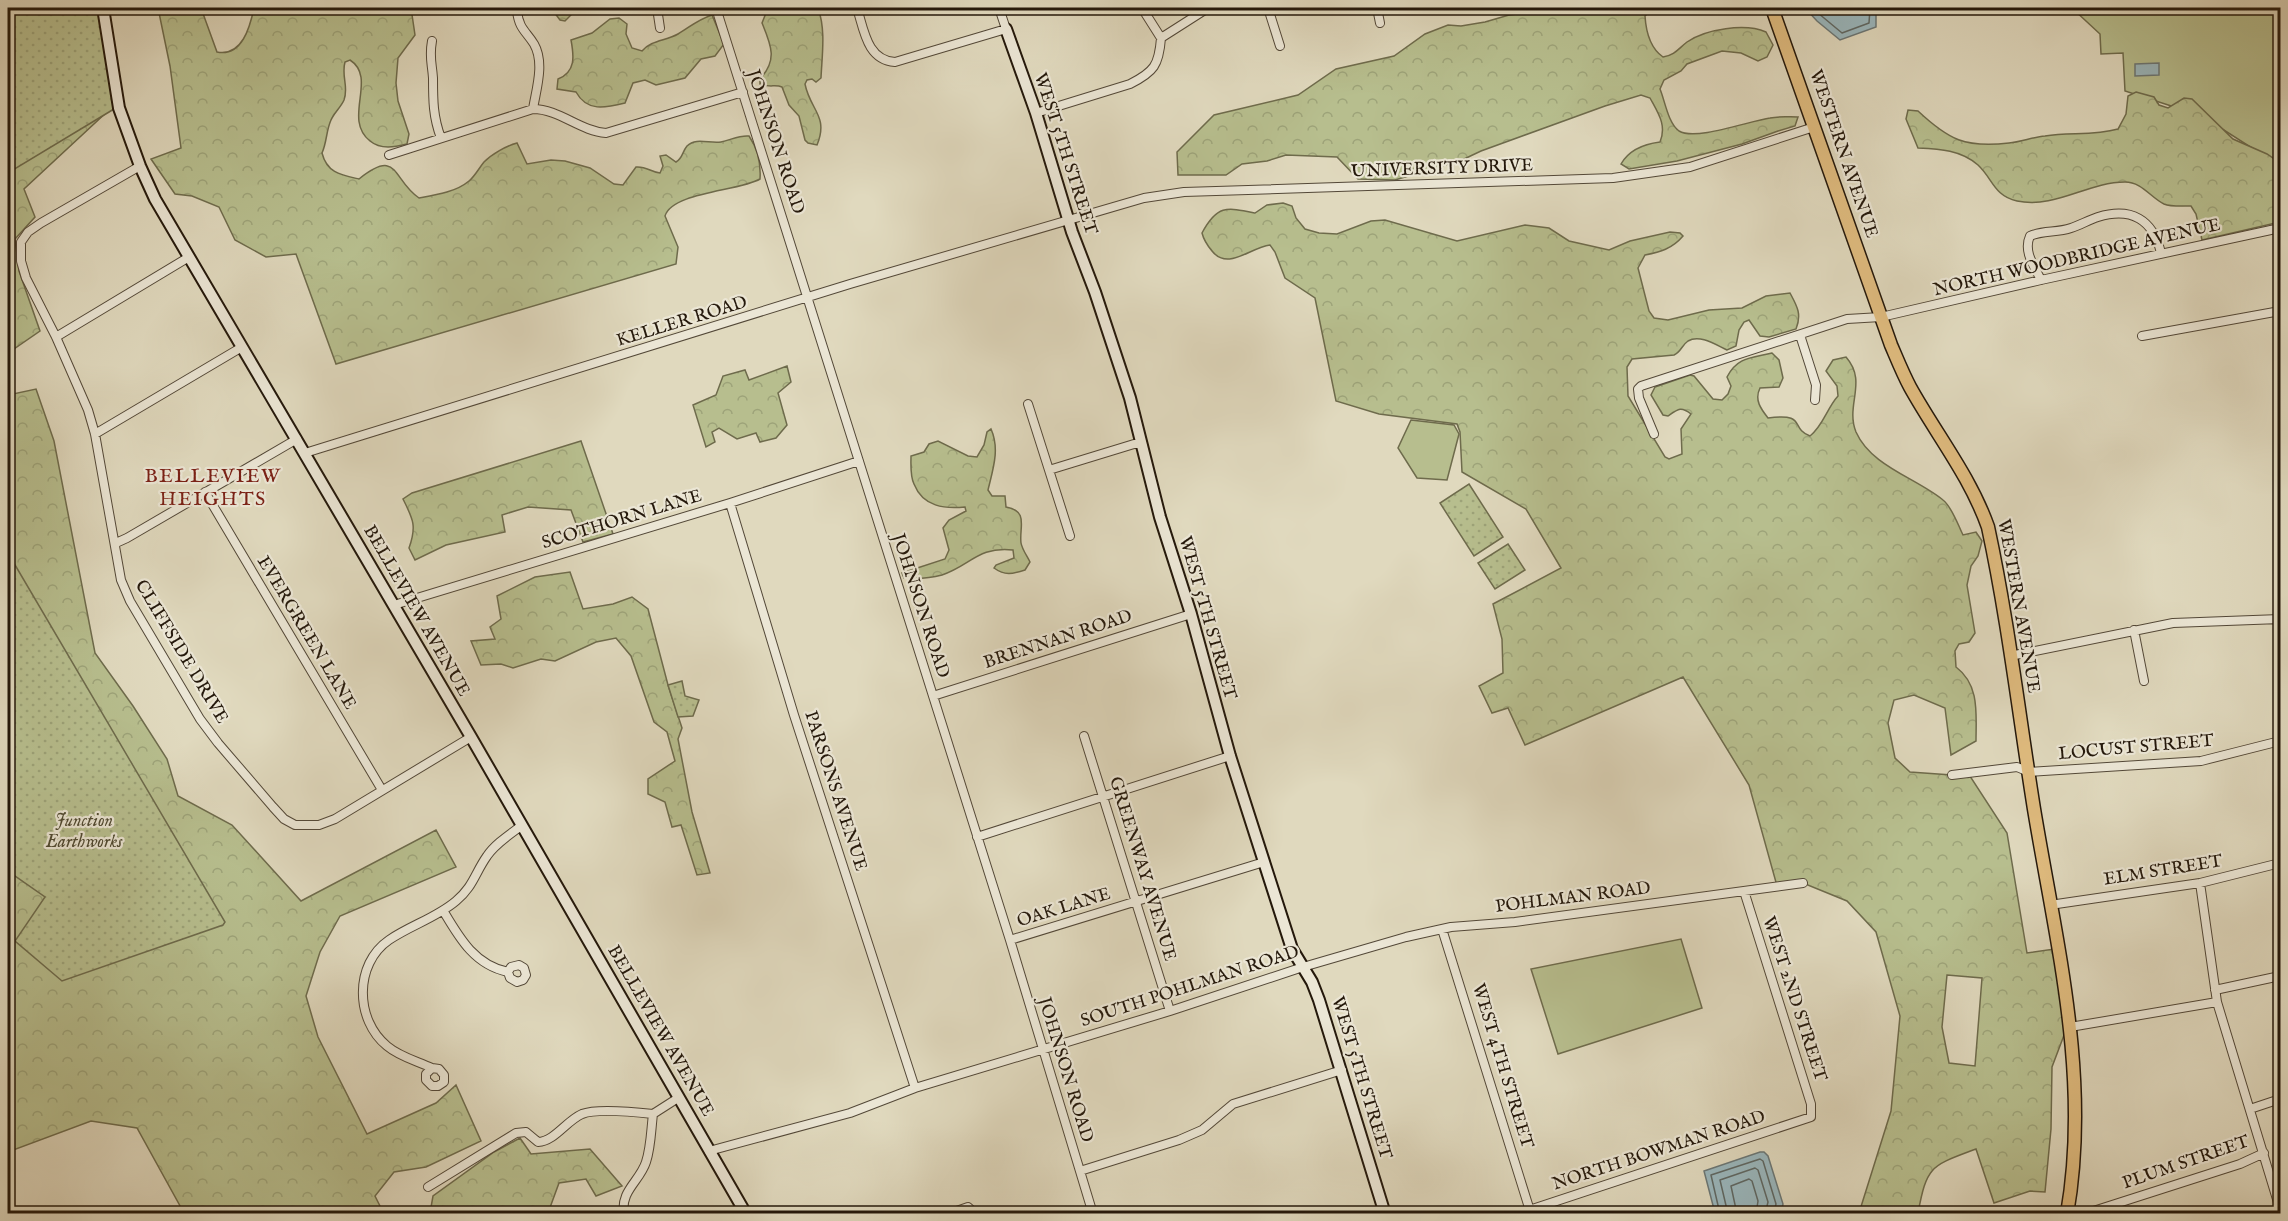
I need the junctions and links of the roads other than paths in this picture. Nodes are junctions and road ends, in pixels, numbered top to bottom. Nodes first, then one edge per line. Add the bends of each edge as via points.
1 (103, 8) edge
2 (657, 8) edge
3 (716, 8) edge
4 (857, 8) edge
5 (999, 8) edge
6 (1142, 8) edge
7 (1208, 8) edge
8 (1268, 8) edge
9 (1377, 8) edge
10 (1772, 8) edge
11 (517, 11) dead end
12 (1380, 23) dead end
13 (660, 28) dead end
14 (1006, 29) junction
15 (1161, 38) junction
16 (432, 41) dead end
17 (1280, 46) dead end
18 (742, 92) junction
19 (532, 110) junction
20 (1036, 113) junction
21 (1814, 127) junction
22 (441, 138) junction
23 (389, 155) dead end
24 (140, 166) junction
25 (1068, 221) junction
26 (2280, 228) edge
27 (2161, 253) junction
28 (189, 257) junction
29 (2041, 280) junction
30 (808, 298) junction
31 (2280, 311) edge
32 (1881, 317) junction
33 (1800, 335) junction
34 (2142, 336) dead end
35 (56, 337) junction
36 (242, 347) junction
37 (1815, 400) dead end
38 (1028, 404) dead end
39 (95, 434) junction
40 (1654, 434) dead end
41 (297, 439) junction
42 (1142, 444) junction
43 (305, 453) junction
44 (859, 461) junction
45 (1049, 470) junction
46 (204, 492) junction
47 (730, 503) junction
48 (1070, 536) dead end
49 (116, 543) junction
50 (394, 605) junction
51 (1191, 614) junction
52 (2279, 619) edge
53 (2134, 630) junction
54 (2280, 634) edge
55 (2010, 656) junction
56 (2144, 681) dead end
57 (933, 696) junction
58 (1084, 736) dead end
59 (471, 737) junction
60 (2280, 741) edge
61 (1230, 756) junction
62 (2029, 772) junction
63 (1952, 775) dead end
64 (382, 790) junction
65 (1104, 796) junction
66 (521, 826) junction
67 (977, 837) junction
68 (1264, 862) junction
69 (2280, 863) edge
70 (1803, 883) dead end
71 (2200, 883) junction
72 (1744, 891) junction
73 (1137, 901) junction
74 (2050, 904) junction
75 (444, 912) junction
76 (1442, 929) junction
77 (1406, 937) joint
78 (1010, 940) junction
79 (1303, 967) junction
80 (508, 972) dead end
81 (2280, 976) edge
82 (2215, 990) junction
83 (2217, 1002) junction
84 (1170, 1011) junction
85 (2070, 1027) junction
86 (1043, 1048) junction
87 (432, 1068) dead end
88 (1342, 1070) junction
89 (915, 1088) junction
90 (678, 1098) junction
91 (2280, 1099) edge
92 (2250, 1109) junction
93 (652, 1114) junction
94 (1811, 1117) joint
95 (709, 1151) junction
96 (2264, 1153) junction
97 (1080, 1172) junction
98 (428, 1187) dead end
99 (2280, 1209) edge
100 (1530, 1211) edge
101 (624, 1214) edge
102 (746, 1214) edge
103 (948, 1214) edge
104 (976, 1214) edge
105 (1093, 1214) edge
106 (1385, 1214) edge
107 (1517, 1214) edge
108 (2067, 1214) edge
109 (2084, 1214) edge

1 - 24 street, BELLEVIEW AVENUE via 119,108
2 - 13 street
3 - 18 street, JOHNSON ROAD
4 - 14 street via 874,54 884,61 907,59
5 - 14 street
6 - 15 street
7 - 15 street
8 - 17 street
9 - 12 street
10 - 21 main road, WESTERN AVENUE
11 - 19 street via 521,28 534,44 538,57
14 - 20 street, WEST 5TH STREET
15 - 20 street via 1154,68 1144,77
16 - 22 street via 432,101
18 - 19 street via 606,133 543,109
18 - 30 street, JOHNSON ROAD
19 - 22 street
20 - 25 street, WEST 5TH STREET
21 - 25 street, UNIVERSITY DRIVE via 1690,167 1646,175 1184,192 1144,198
21 - 32 main road, WESTERN AVENUE
22 - 23 street
24 - 28 street, BELLEVIEW AVENUE
24 - 35 street, CLIFFSIDE DRIVE via 41,223 21,242 26,278
25 - 30 street, KELLER ROAD
25 - 42 street, WEST 5TH STREET via 1095,292
26 - 27 street, NORTH WOODBRIDGE AVENUE
27 - 29 street, NORTH WOODBRIDGE AVENUE
27 - 29 street via 2152,229 2142,219 2117,214 2098,217 2071,228 2030,236 2028,252
28 - 35 street
28 - 36 street, BELLEVIEW AVENUE
29 - 32 street, NORTH WOODBRIDGE AVENUE
30 - 43 street, KELLER ROAD
30 - 44 street, JOHNSON ROAD
31 - 34 street
32 - 33 street, NORTH WOODBRIDGE AVENUE via 1847,319
32 - 55 main road, WESTERN AVENUE via 1910,386 1979,502 1993,550
33 - 37 street via 1816,385
33 - 40 street, NORTH WOODBRIDGE AVENUE via 1638,389
35 - 39 street, CLIFFSIDE DRIVE
36 - 39 street
36 - 41 street, BELLEVIEW AVENUE
38 - 45 street
39 - 49 street, CLIFFSIDE DRIVE
41 - 43 street, BELLEVIEW AVENUE
41 - 46 street
42 - 45 street
42 - 51 street, WEST 5TH STREET
43 - 50 street, BELLEVIEW AVENUE
44 - 47 street, SCOTHORN LANE
44 - 57 street, JOHNSON ROAD
45 - 48 street
46 - 49 street
46 - 64 street, EVERGREEN LANE
47 - 50 street, SCOTHORN LANE
47 - 89 street, PARSONS AVENUE
49 - 64 street, CLIFFSIDE DRIVE via 125,591 200,719 284,819 295,825 319,825
50 - 59 street, BELLEVIEW AVENUE
51 - 57 street, BRENNAN ROAD
51 - 61 street, WEST 5TH STREET
52 - 53 street via 2182,622
52 - 54 street
53 - 55 street
53 - 56 street
55 - 62 main road, WESTERN AVENUE
57 - 67 street, JOHNSON ROAD
58 - 65 street, GREENWAY AVENUE
59 - 64 street, CLIFFSIDE DRIVE
59 - 66 street, BELLEVIEW AVENUE
60 - 62 street, LOCUST STREET via 2201,761
61 - 65 street
61 - 68 street, WEST 5TH STREET
62 - 63 street, LOCUST STREET via 2017,767
62 - 74 main road, WESTERN AVENUE
65 - 67 street
65 - 73 street, GREENWAY AVENUE
66 - 75 street via 488,855 469,890
66 - 90 street, BELLEVIEW AVENUE
67 - 78 street, JOHNSON ROAD
68 - 73 street, OAK LANE
68 - 79 street, WEST 5TH STREET via 1292,949
69 - 71 street, ELM STREET
70 - 72 street, POHLMAN ROAD
71 - 74 street, ELM STREET
71 - 82 street
72 - 76 street, POHLMAN ROAD
72 - 94 street, WEST 2ND STREET via 1811,1104
73 - 78 street, OAK LANE
73 - 84 street, GREENWAY AVENUE
74 - 85 main road, WESTERN AVENUE
75 - 80 street via 477,958
75 - 87 street via 389,940 374,953 362,994 365,1015 385,1045
76 - 77 street, POHLMAN ROAD
76 - 100 street, WEST 4TH STREET
77 - 79 street, SOUTH POHLMAN ROAD
78 - 86 street, JOHNSON ROAD
79 - 84 street, SOUTH POHLMAN ROAD
79 - 88 street, WEST 5TH STREET via 1316,989
81 - 82 street
82 - 83 street
83 - 85 street
83 - 92 street
84 - 86 street, SOUTH POHLMAN ROAD
85 - 108 main road, WESTERN AVENUE via 2074,1140
86 - 89 street, SOUTH POHLMAN ROAD
86 - 97 street, JOHNSON ROAD
88 - 97 street via 1233,1104 1202,1130
88 - 106 street, WEST 5TH STREET
89 - 95 street, SOUTH POHLMAN ROAD via 850,1113
90 - 93 street
90 - 95 street, BELLEVIEW AVENUE
91 - 92 street
92 - 96 street
93 - 98 street via 582,1114 546,1141 538,1142 526,1132 511,1135
93 - 101 street via 646,1162 624,1199
94 - 100 street, NORTH BOWMAN ROAD
95 - 102 street, BELLEVIEW AVENUE
96 - 99 street
96 - 109 street, PLUM STREET
97 - 105 street, JOHNSON ROAD
100 - 107 street, NORTH BOWMAN ROAD
103 - 104 street via 968,1207

